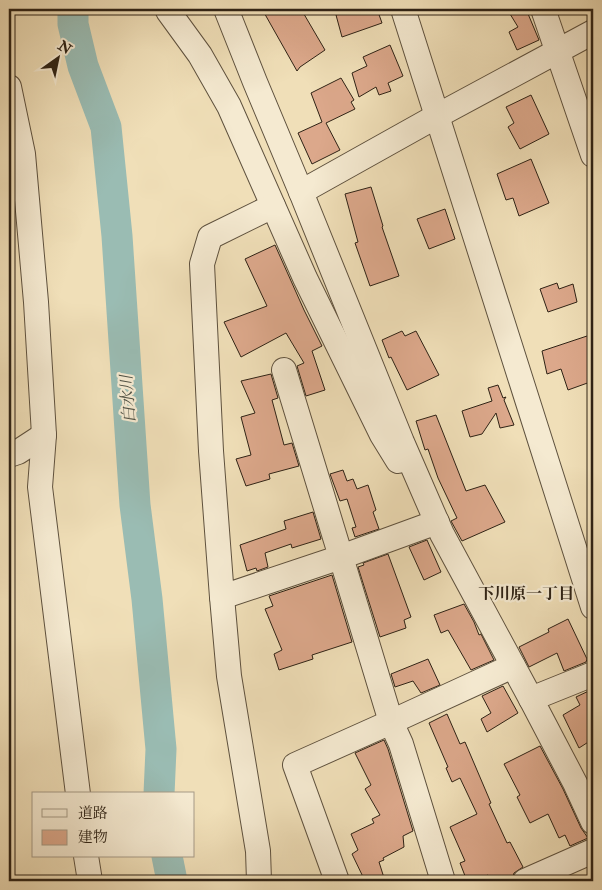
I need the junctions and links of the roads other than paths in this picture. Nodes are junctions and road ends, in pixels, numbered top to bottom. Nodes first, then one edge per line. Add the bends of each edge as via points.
1 (168, 9) edge
2 (226, 9) edge
3 (403, 9) edge
4 (543, 9) edge
5 (593, 32) edge
6 (558, 52) junction
7 (9, 87) edge
8 (437, 116) junction
9 (593, 155) edge
10 (301, 192) junction
11 (273, 206) junction
12 (284, 370) dead end
13 (44, 435) junction
14 (9, 455) edge
15 (422, 486) junction
16 (437, 522) junction
17 (341, 556) junction
18 (222, 597) junction
19 (593, 607) edge
20 (513, 666) junction
21 (593, 674) edge
22 (531, 699) junction
23 (391, 722) junction
24 (78, 792) edge
25 (593, 822) edge
26 (593, 851) edge
27 (86, 858) edge
28 (90, 881) edge
29 (259, 881) edge
30 (337, 881) edge
31 (443, 881) edge
32 (525, 881) edge

1 - 11 street via 200,55 229,106
2 - 10 street
3 - 8 street
4 - 6 street
5 - 6 street
6 - 8 street
6 - 9 street
7 - 13 street via 23,154
8 - 10 street
8 - 19 street
10 - 15 street
11 - 15 street via 382,435 408,476
11 - 18 street via 210,237 202,264
12 - 17 street
13 - 14 street
13 - 24 street via 40,487
15 - 16 street
16 - 17 street
16 - 20 street
17 - 18 street
17 - 23 street
18 - 29 street via 229,676 258,851
20 - 22 street
20 - 23 street
21 - 22 street
22 - 25 street
23 - 30 street via 295,765
23 - 31 street via 401,744
26 - 32 street
27 - 28 street

